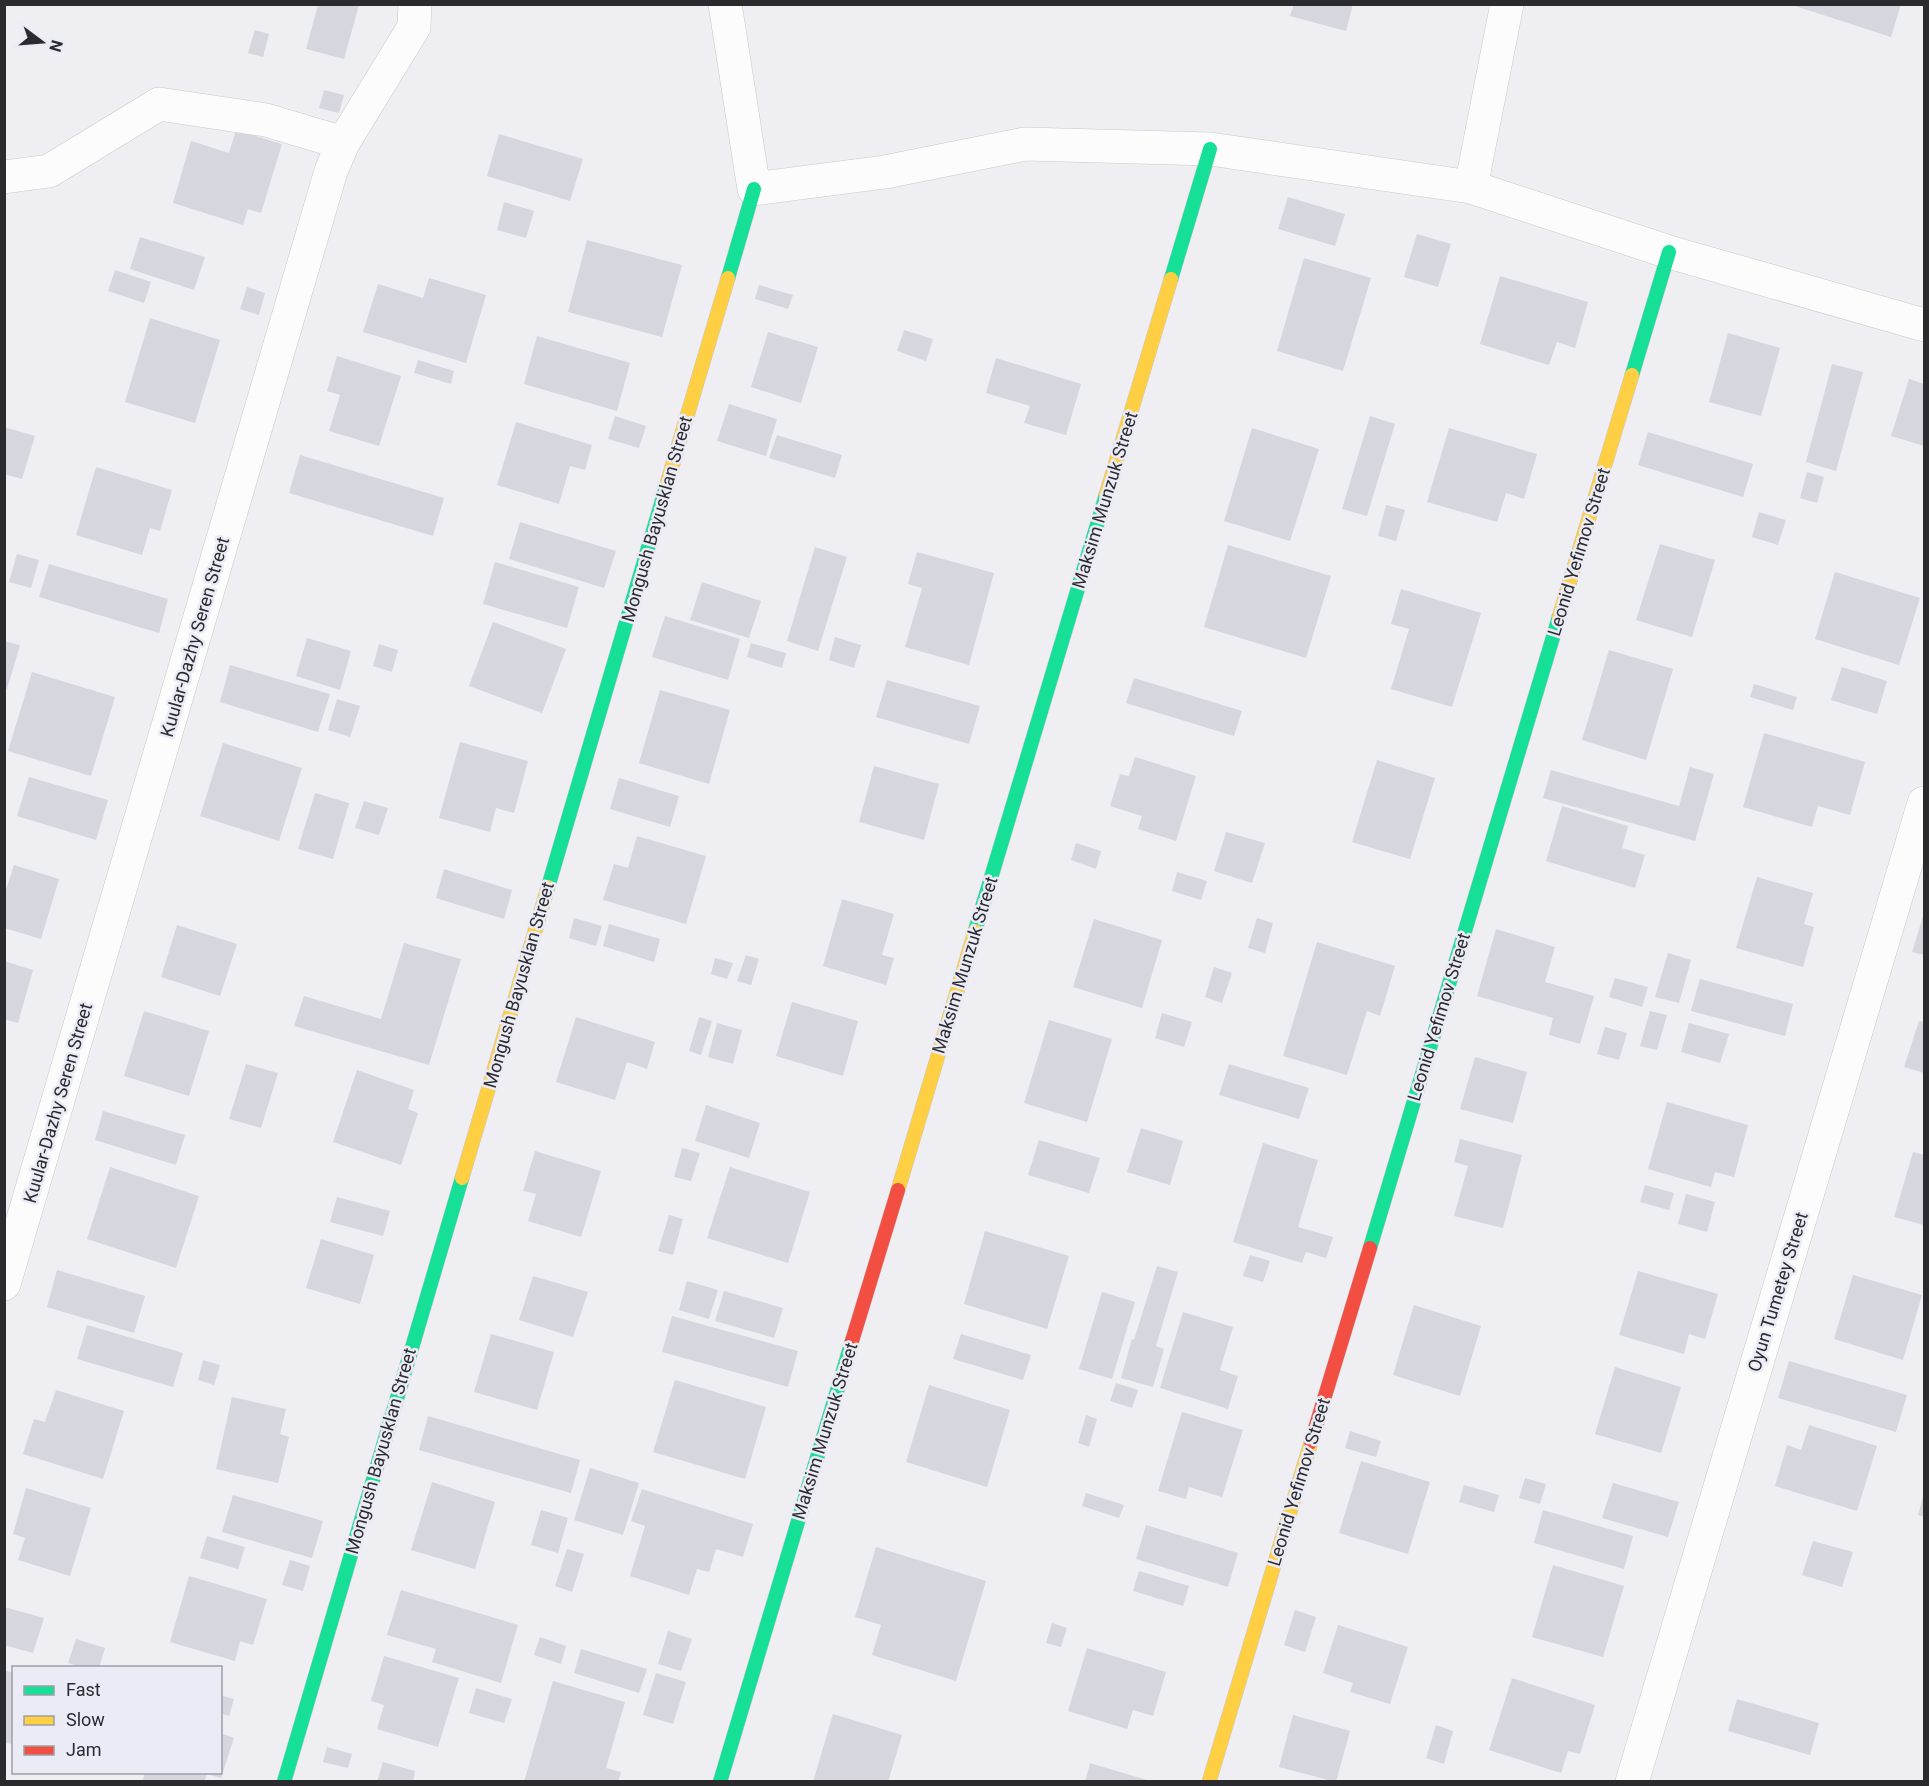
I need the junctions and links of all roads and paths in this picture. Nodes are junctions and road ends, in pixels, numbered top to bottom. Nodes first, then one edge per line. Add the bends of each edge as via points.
1 (415, 4) edge
2 (725, 4) edge
3 (1507, 4) edge
4 (343, 143) junction
5 (1210, 149) junction
6 (4, 177) edge
7 (1471, 187) junction
8 (754, 189) junction
9 (1669, 252) junction
10 (1924, 325) edge
11 (1924, 803) edge
12 (4, 1284) edge
13 (284, 1782) edge
14 (720, 1782) edge
15 (1209, 1782) edge
16 (1632, 1782) edge

1 - 4 street, Kuular-Dazhy Seren Street via 414,27
2 - 8 street
3 - 7 street
4 - 6 street via 266,120 159,104 49,171
4 - 12 street, Kuular-Dazhy Seren Street via 331,171
5 - 7 street
5 - 8 street via 1025,144 885,172
5 - 14 street, Maksim Munzuk Street
7 - 9 street
8 - 13 street, Mongush Bayusklan Street
9 - 10 street
9 - 15 street, Leonid Yefimov Street
11 - 16 street, Oyun Tumetey Street

